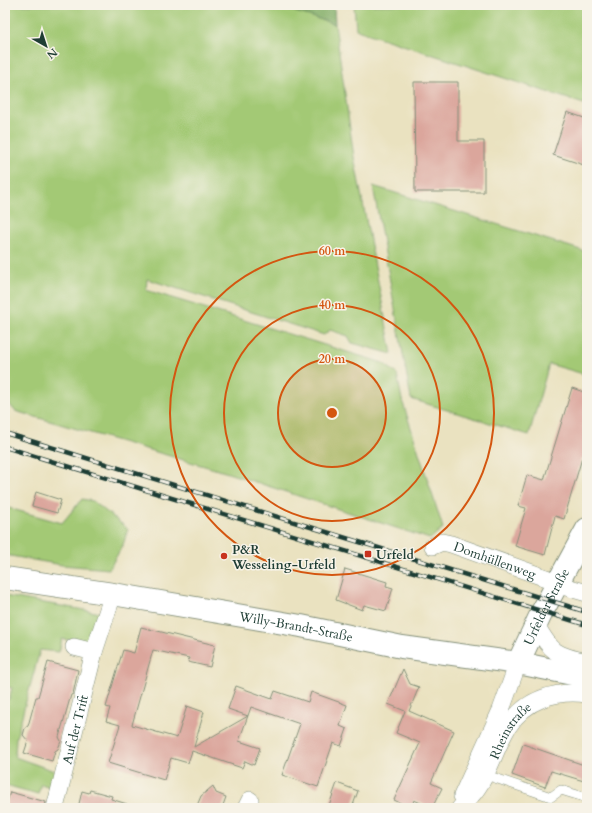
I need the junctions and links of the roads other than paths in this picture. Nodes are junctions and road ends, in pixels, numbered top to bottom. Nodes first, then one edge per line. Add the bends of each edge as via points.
1 (587, 529) edge
2 (433, 546) dead end
3 (5, 578) edge
4 (556, 584) junction
5 (587, 593) edge
6 (113, 594) junction
7 (536, 625) junction
8 (74, 647) dead end
9 (94, 652) junction
10 (587, 662) edge
11 (518, 664) junction
12 (587, 677) edge
13 (587, 694) edge
14 (486, 775) junction
15 (587, 798) edge
16 (55, 808) edge
17 (457, 808) edge
18 (460, 808) edge

1 - 4 main road, Urfelder Straße
2 - 4 street, Domhüllenweg via 442,542 451,544 546,578
3 - 6 main road, Willy-Brandt-Straße
4 - 5 street, Domhüllenweg
4 - 7 main road, Urfelder Straße
6 - 9 street, Auf der Trift
6 - 11 main road, Willy-Brandt-Straße via 301,626 402,647
7 - 10 street via 552,650 568,658
7 - 11 main road, Urfelder Straße
8 - 9 street
9 - 16 street, Auf der Trift
11 - 12 main road, Willy-Brandt-Straße
11 - 17 street, Rheinstraße via 501,710
13 - 14 street, Rheinstraße via 561,693 534,702 515,717 507,728
14 - 15 lane via 551,797 561,790
14 - 18 street, Rheinstraße

